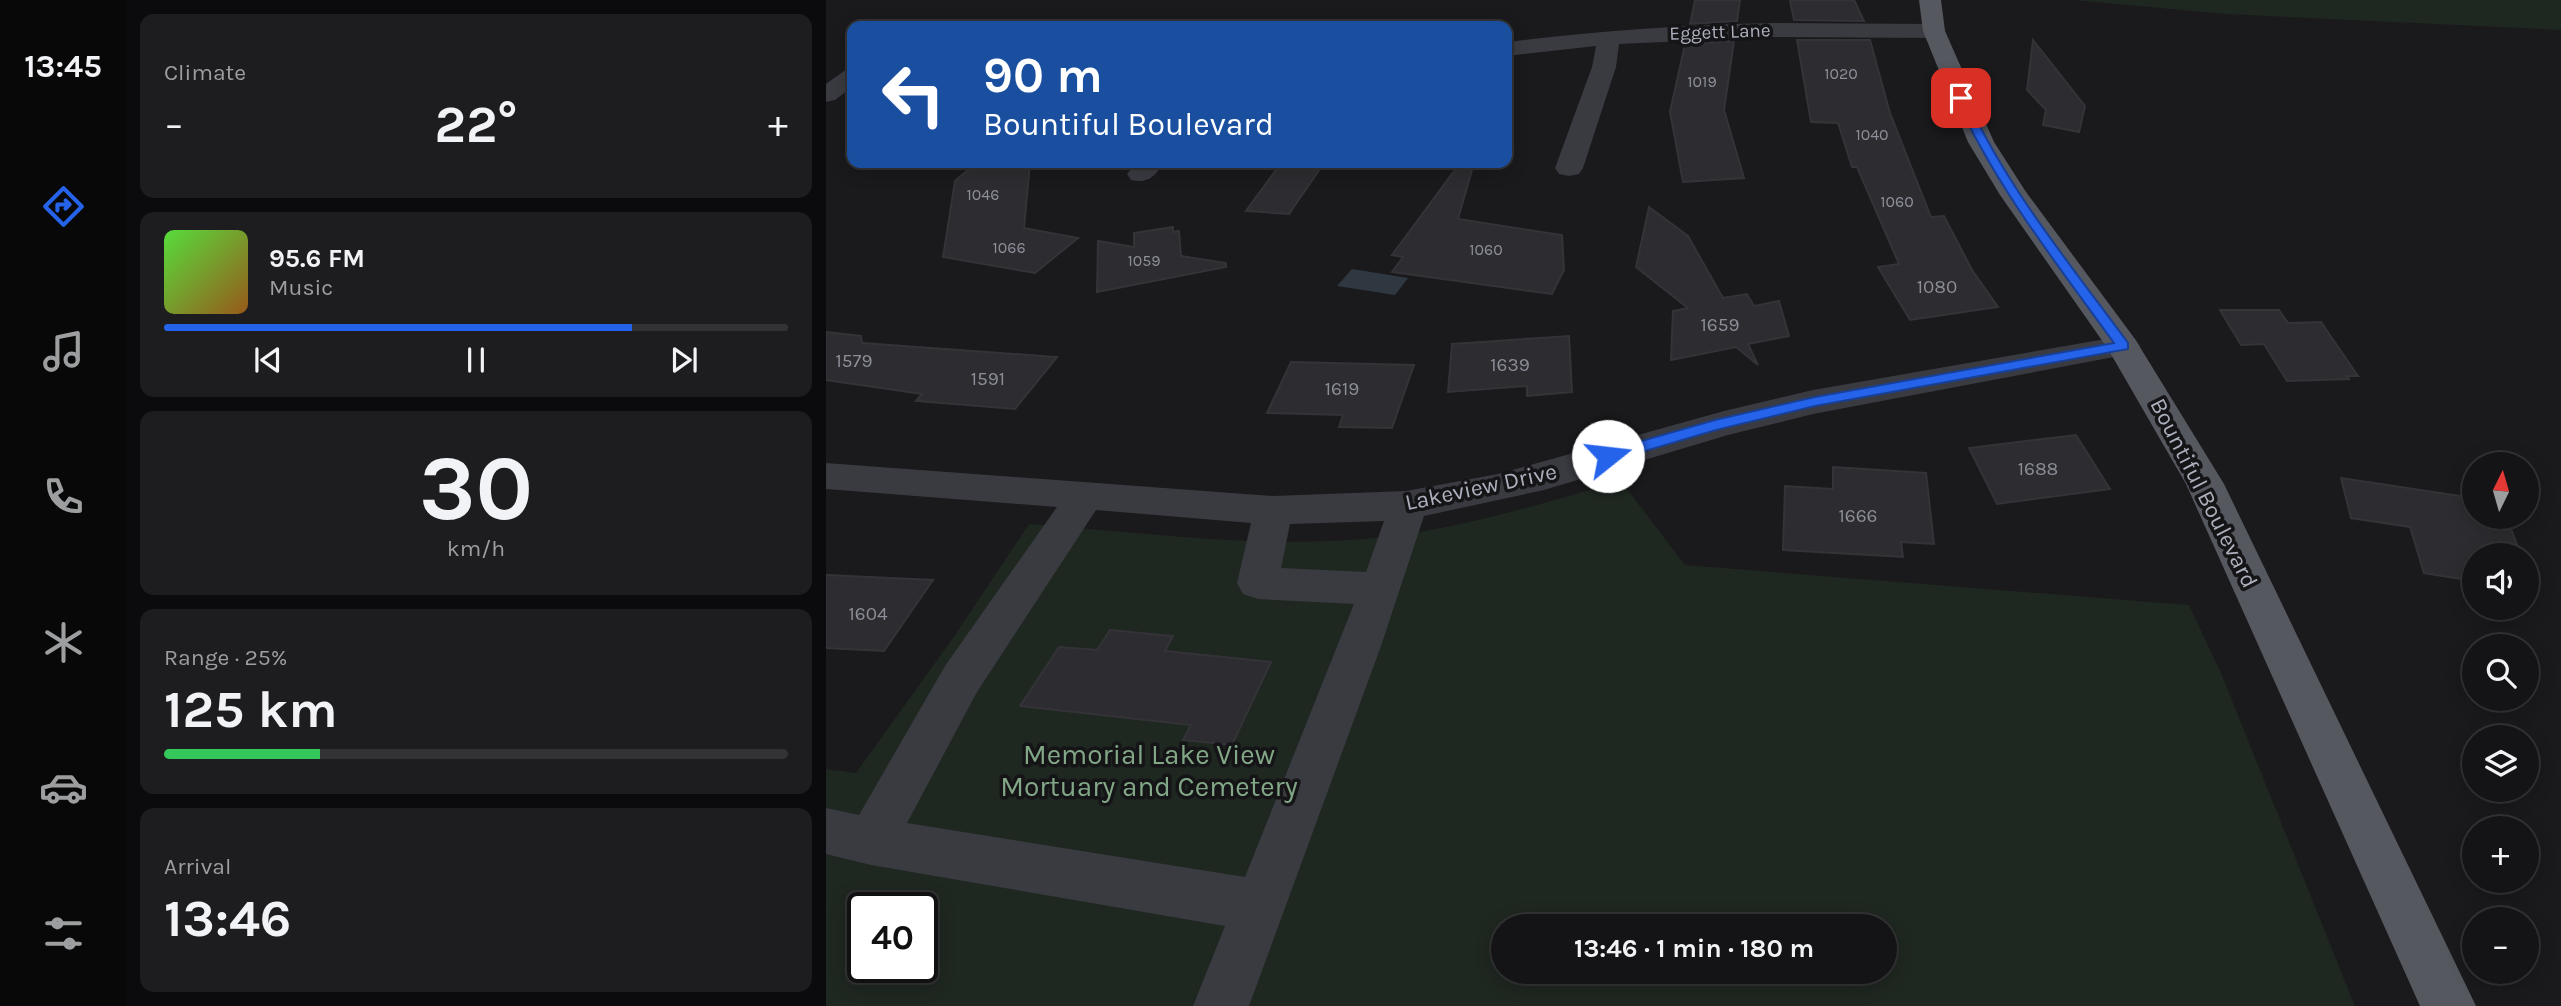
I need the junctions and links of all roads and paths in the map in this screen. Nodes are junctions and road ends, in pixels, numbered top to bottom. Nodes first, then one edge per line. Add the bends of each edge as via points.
1 (1932, 15) edge
2 (1609, 38) junction
3 (1512, 48) edge
4 (847, 80) edge
5 (826, 95) edge
6 (1569, 168) dead end
7 (2123, 346) junction
8 (826, 476) edge
9 (1084, 498) junction
10 (1408, 505) junction
11 (1273, 510) junction
12 (1380, 589) junction
13 (848, 836) edge
14 (1261, 906) junction
15 (1221, 1006) edge
16 (2448, 1006) edge

1 - 2 street, Eggett Lane
1 - 7 main road, Bountiful Boulevard via 1970,120 1996,168
2 - 3 street, Eggett Lane
2 - 6 street via 1604,67
4 - 5 street
7 - 10 street, Lakeview Drive via 1770,411 1517,482
7 - 16 main road, Bountiful Boulevard via 2204,484
8 - 9 street, Lakeview Drive
9 - 11 street, Lakeview Drive
9 - 13 street
10 - 11 street, Lakeview Drive
10 - 12 street
11 - 12 street via 1258,583
12 - 14 street
13 - 14 street
14 - 15 street

